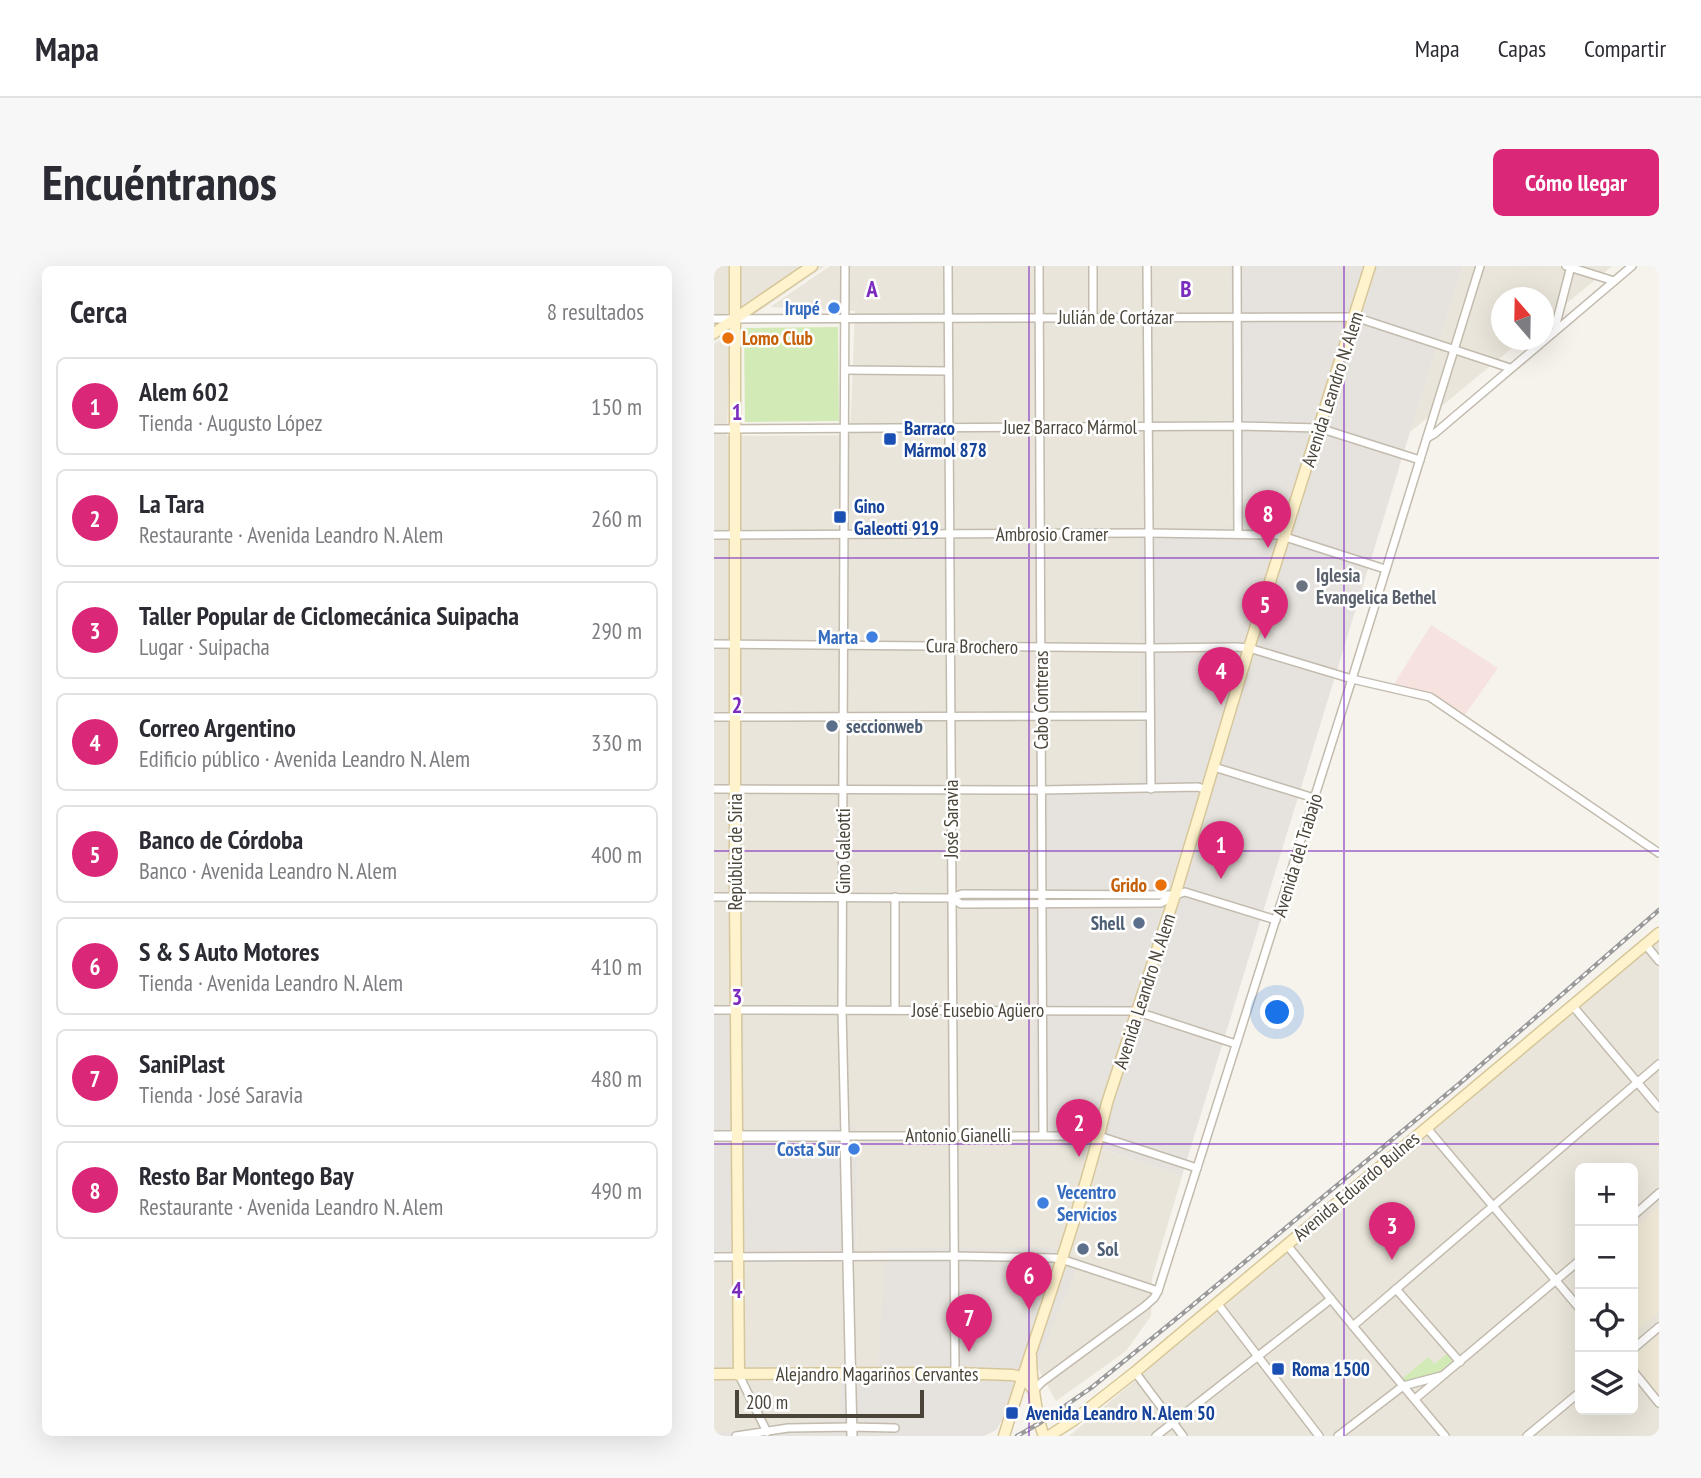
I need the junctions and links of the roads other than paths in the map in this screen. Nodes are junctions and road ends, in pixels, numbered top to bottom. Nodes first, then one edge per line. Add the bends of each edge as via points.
1 (735, 266) edge
2 (812, 266) edge
3 (845, 266) edge
4 (947, 266) edge
5 (1039, 266) edge
6 (1093, 266) edge
7 (1147, 266) edge
8 (1237, 266) edge
9 (1370, 266) edge
10 (1480, 266) edge
11 (1632, 266) edge
12 (1569, 267) edge
13 (1614, 281) junction
14 (1237, 316) junction
15 (948, 317) junction
16 (1039, 317) junction
17 (1093, 317) junction
18 (1147, 317) junction
19 (1354, 317) junction
20 (714, 318) edge
21 (734, 318) junction
22 (845, 318) junction
23 (1556, 330) junction
24 (714, 333) edge
25 (1454, 349) junction
26 (1510, 368) junction
27 (845, 370) junction
28 (948, 371) junction
29 (1148, 426) junction
30 (1237, 426) junction
31 (948, 427) junction
32 (1040, 427) junction
33 (734, 428) junction
34 (845, 428) junction
35 (1319, 428) junction
36 (714, 429) edge
37 (1427, 439) junction
38 (1420, 460) junction
39 (1149, 533) junction
40 (949, 534) junction
41 (1040, 534) junction
42 (1238, 534) junction
43 (714, 535) edge
44 (735, 535) junction
45 (844, 535) junction
46 (1285, 536) junction
47 (1385, 569) junction
48 (735, 643) junction
49 (714, 644) edge
50 (844, 644) junction
51 (950, 645) junction
52 (1041, 646) junction
53 (1150, 648) junction
54 (1249, 648) junction
55 (1352, 679) junction
56 (714, 716) edge
57 (735, 716) junction
58 (844, 716) junction
59 (950, 716) junction
60 (1041, 716) junction
61 (1150, 716) junction
62 (1214, 767) junction
63 (714, 789) edge
64 (735, 789) junction
65 (843, 789) junction
66 (950, 789) junction
67 (1152, 789) junction
68 (1042, 790) junction
69 (1207, 790) junction
70 (1314, 798) junction
71 (1659, 853) edge
72 (1175, 895) junction
73 (714, 897) edge
74 (735, 897) junction
75 (843, 897) junction
76 (895, 897) junction
77 (951, 898) junction
78 (1042, 899) junction
79 (1276, 920) junction
80 (1659, 933) edge
81 (1645, 944) junction
82 (1659, 961) edge
83 (1572, 1005) junction
84 (714, 1010) edge
85 (736, 1010) junction
86 (842, 1010) junction
87 (895, 1010) junction
88 (952, 1010) junction
89 (1043, 1010) junction
90 (1138, 1012) junction
91 (1236, 1044) junction
92 (1659, 1063) edge
93 (1637, 1082) junction
94 (1659, 1108) edge
95 (1426, 1127) junction
96 (952, 1135) junction
97 (1044, 1135) junction
98 (714, 1136) edge
99 (736, 1136) junction
100 (845, 1136) junction
101 (1099, 1136) junction
102 (1197, 1168) junction
103 (1659, 1193) edge
104 (1493, 1206) junction
105 (1638, 1212) edge
106 (1287, 1245) junction
107 (714, 1256) edge
108 (737, 1256) junction
109 (848, 1256) junction
110 (954, 1256) junction
111 (1062, 1259) junction
112 (1575, 1264) edge
113 (1556, 1281) junction
114 (1396, 1289) junction
115 (1158, 1291) junction
116 (1331, 1299) junction
117 (1217, 1303) junction
118 (1575, 1303) edge
119 (1353, 1326) junction
120 (1659, 1327) edge
121 (1638, 1345) edge
122 (1031, 1355) junction
123 (1258, 1356) junction
124 (1460, 1362) junction
125 (1135, 1372) junction
126 (955, 1373) junction
127 (714, 1374) edge
128 (850, 1374) junction
129 (1445, 1374) junction
130 (739, 1375) junction
131 (1022, 1377) junction
132 (1638, 1377) edge
133 (1403, 1386) junction
134 (1034, 1390) junction
135 (1575, 1396) edge
136 (1415, 1399) junction
137 (1659, 1402) edge
138 (1173, 1423) junction
139 (895, 1427) dead end
140 (851, 1431) edge
141 (767, 1432) junction
142 (736, 1436) edge
143 (1004, 1436) edge
144 (1047, 1436) edge
145 (1156, 1436) edge
146 (1183, 1436) edge
147 (1319, 1436) edge
148 (1338, 1436) edge
149 (1445, 1436) edge
150 (1527, 1436) edge

1 - 21 main road, República de Siria
2 - 21 main road
3 - 22 street, Gino Galeotti
4 - 15 street, José Saravia
5 - 16 street, Cabo Contreras
6 - 17 street
7 - 18 street
8 - 14 street
9 - 19 main road, Avenida Leandro N. Alem
10 - 25 street, Avenida del Trabajo
11 - 13 street
12 - 13 street
12 - 23 street
13 - 23 street
14 - 18 street, Julián de Cortázar
14 - 19 street, Julián de Cortázar
14 - 30 street
15 - 16 street, Julián de Cortázar
15 - 22 street, Julián de Cortázar
15 - 28 street, José Saravia
16 - 17 street, Julián de Cortázar
16 - 32 street, Cabo Contreras
17 - 18 street, Julián de Cortázar
18 - 29 street
19 - 25 street, Julián de Cortázar
19 - 35 main road, Avenida Leandro N. Alem
20 - 21 street, Julián de Cortázar
21 - 22 street, Julián de Cortázar
21 - 24 main road
21 - 33 main road, República de Siria
22 - 27 street, Gino Galeotti
23 - 26 street
25 - 26 street, Julián de Cortázar
25 - 37 street, Avenida del Trabajo
26 - 37 street
27 - 28 street
27 - 34 street, Gino Galeotti
28 - 31 street, José Saravia
29 - 30 street, Juez Barraco Mármol
29 - 32 street, Juez Barraco Mármol
29 - 39 street
30 - 35 street, Juez Barraco Mármol
30 - 42 street
31 - 32 street, Juez Barraco Mármol
31 - 34 street, Juez Barraco Mármol
31 - 40 street, José Saravia
32 - 41 street, Cabo Contreras
33 - 34 street, Juez Barraco Mármol
33 - 36 street, Juez Barraco Mármol
33 - 44 main road, República de Siria
34 - 45 street, Gino Galeotti
35 - 38 street, Juez Barraco Mármol
35 - 46 main road, Avenida Leandro N. Alem
37 - 38 street, Avenida del Trabajo
38 - 47 street, Avenida del Trabajo
39 - 41 street, Ambrosio Cramer
39 - 42 street, Ambrosio Cramer
39 - 53 street
40 - 41 street, Ambrosio Cramer
40 - 45 street, Ambrosio Cramer
40 - 51 street, José Saravia
41 - 52 street, Cabo Contreras
42 - 46 street, Ambrosio Cramer
43 - 44 street, Ambrosio Cramer
44 - 45 street, Ambrosio Cramer
44 - 48 main road, República de Siria
45 - 50 street, Gino Galeotti
46 - 47 street, Ambrosio Cramer
46 - 54 main road, Avenida Leandro N. Alem
47 - 55 street, Avenida del Trabajo
48 - 49 street, Cura Brochero
48 - 50 street, Cura Brochero
48 - 57 main road, República de Siria
50 - 51 street, Cura Brochero
50 - 58 street, Gino Galeotti
51 - 52 street, Cura Brochero
51 - 59 street, José Saravia
52 - 53 street, Cura Brochero
52 - 60 street, Cabo Contreras
53 - 54 street, Cura Brochero
53 - 61 street
54 - 55 street, Cura Brochero
54 - 62 main road, Avenida Leandro N. Alem
55 - 70 street, Avenida del Trabajo
55 - 71 street, Cura Brochero via 1434,699
56 - 57 street
57 - 58 street
57 - 64 main road, República de Siria
58 - 59 street
58 - 65 street, Gino Galeotti
59 - 60 street
59 - 66 street, José Saravia
60 - 61 street
60 - 68 street, Cabo Contreras
61 - 67 street
62 - 69 main road, Avenida Leandro N. Alem
62 - 70 street
63 - 64 street
64 - 65 street
64 - 74 main road, República de Siria
65 - 66 street
65 - 75 street, Gino Galeotti
66 - 68 street
66 - 77 street, José Saravia
67 - 68 street
67 - 69 street
68 - 78 street, Cabo Contreras
69 - 72 main road, Avenida Leandro N. Alem
70 - 79 street, Avenida del Trabajo
72 - 78 street via 1161,903
72 - 79 street via 1185,892
72 - 90 main road, Avenida Leandro N. Alem
73 - 74 street
74 - 75 street
74 - 85 main road, República de Siria
75 - 76 street
75 - 86 street, Gino Galeotti
76 - 77 street
76 - 87 street
77 - 78 street via 961,904
77 - 88 street, José Saravia
78 - 89 street, Cabo Contreras
79 - 91 street, Avenida del Trabajo
80 - 81 main road, Avenida Eduardo Bulnes
81 - 82 street
81 - 83 main road, Avenida Eduardo Bulnes
83 - 93 street
83 - 95 main road, Avenida Eduardo Bulnes
84 - 85 street, José Eusebio Agüero
85 - 86 street, José Eusebio Agüero
85 - 99 main road, República de Siria
86 - 87 street, José Eusebio Agüero
86 - 100 street, Gino Galeotti
87 - 88 street, José Eusebio Agüero
88 - 89 street, José Eusebio Agüero
88 - 96 street, José Saravia
89 - 90 street, José Eusebio Agüero
89 - 97 street, Cabo Contreras
90 - 91 street, José Eusebio Agüero
90 - 101 main road, Avenida Leandro N. Alem
91 - 102 street, Avenida del Trabajo
92 - 93 street
93 - 94 street
93 - 104 street
95 - 104 street
95 - 106 main road, Avenida Eduardo Bulnes
96 - 97 street, Antonio Gianelli
96 - 100 street, Antonio Gianelli
96 - 110 street, José Saravia
97 - 101 street, Antonio Gianelli
98 - 99 street, Antonio Gianelli
99 - 100 street, Antonio Gianelli
99 - 108 main road, República de Siria
100 - 109 street, Gino Galeotti
101 - 102 street, Antonio Gianelli
101 - 111 main road, Avenida Leandro N. Alem
102 - 115 street, Avenida del Trabajo
103 - 105 street
104 - 113 street
104 - 114 street
106 - 116 street
106 - 117 main road, Avenida Eduardo Bulnes
107 - 108 street
108 - 109 street
108 - 130 main road, República de Siria
109 - 110 street
109 - 128 street, Gino Galeotti
110 - 111 street
110 - 126 street, José Saravia
111 - 115 street
111 - 122 main road, Avenida Leandro N. Alem
112 - 113 street
113 - 118 street
113 - 124 street
114 - 119 street
114 - 124 street
115 - 134 street, Avenida del Trabajo via 1145,1306
116 - 119 street
116 - 123 street
117 - 123 street
117 - 125 main road, Avenida Eduardo Bulnes
119 - 133 street
120 - 121 street
122 - 131 main road, Avenida Leandro N. Alem
122 - 134 main road, Avenida Leandro N. Alem
123 - 138 street
123 - 147 street
124 - 129 street
125 - 138 street
125 - 144 main road, Avenida Eduardo Bulnes
126 - 128 main road, Alejandro Magariños Cervantes
126 - 131 main road, Alejandro Magariños Cervantes
127 - 130 main road, Alejandro Magariños Cervantes
128 - 130 main road, Alejandro Magariños Cervantes
128 - 140 street, Gino Galeotti
129 - 133 street
129 - 136 street
130 - 141 street, República de Siria
131 - 134 main road
131 - 143 main road, Avenida Leandro N. Alem
132 - 137 street
133 - 136 street
133 - 148 street
134 - 144 main road, Avenida Leandro N. Alem
135 - 150 street
136 - 149 street
138 - 145 street
138 - 146 street
139 - 140 street
140 - 141 street
141 - 142 street

